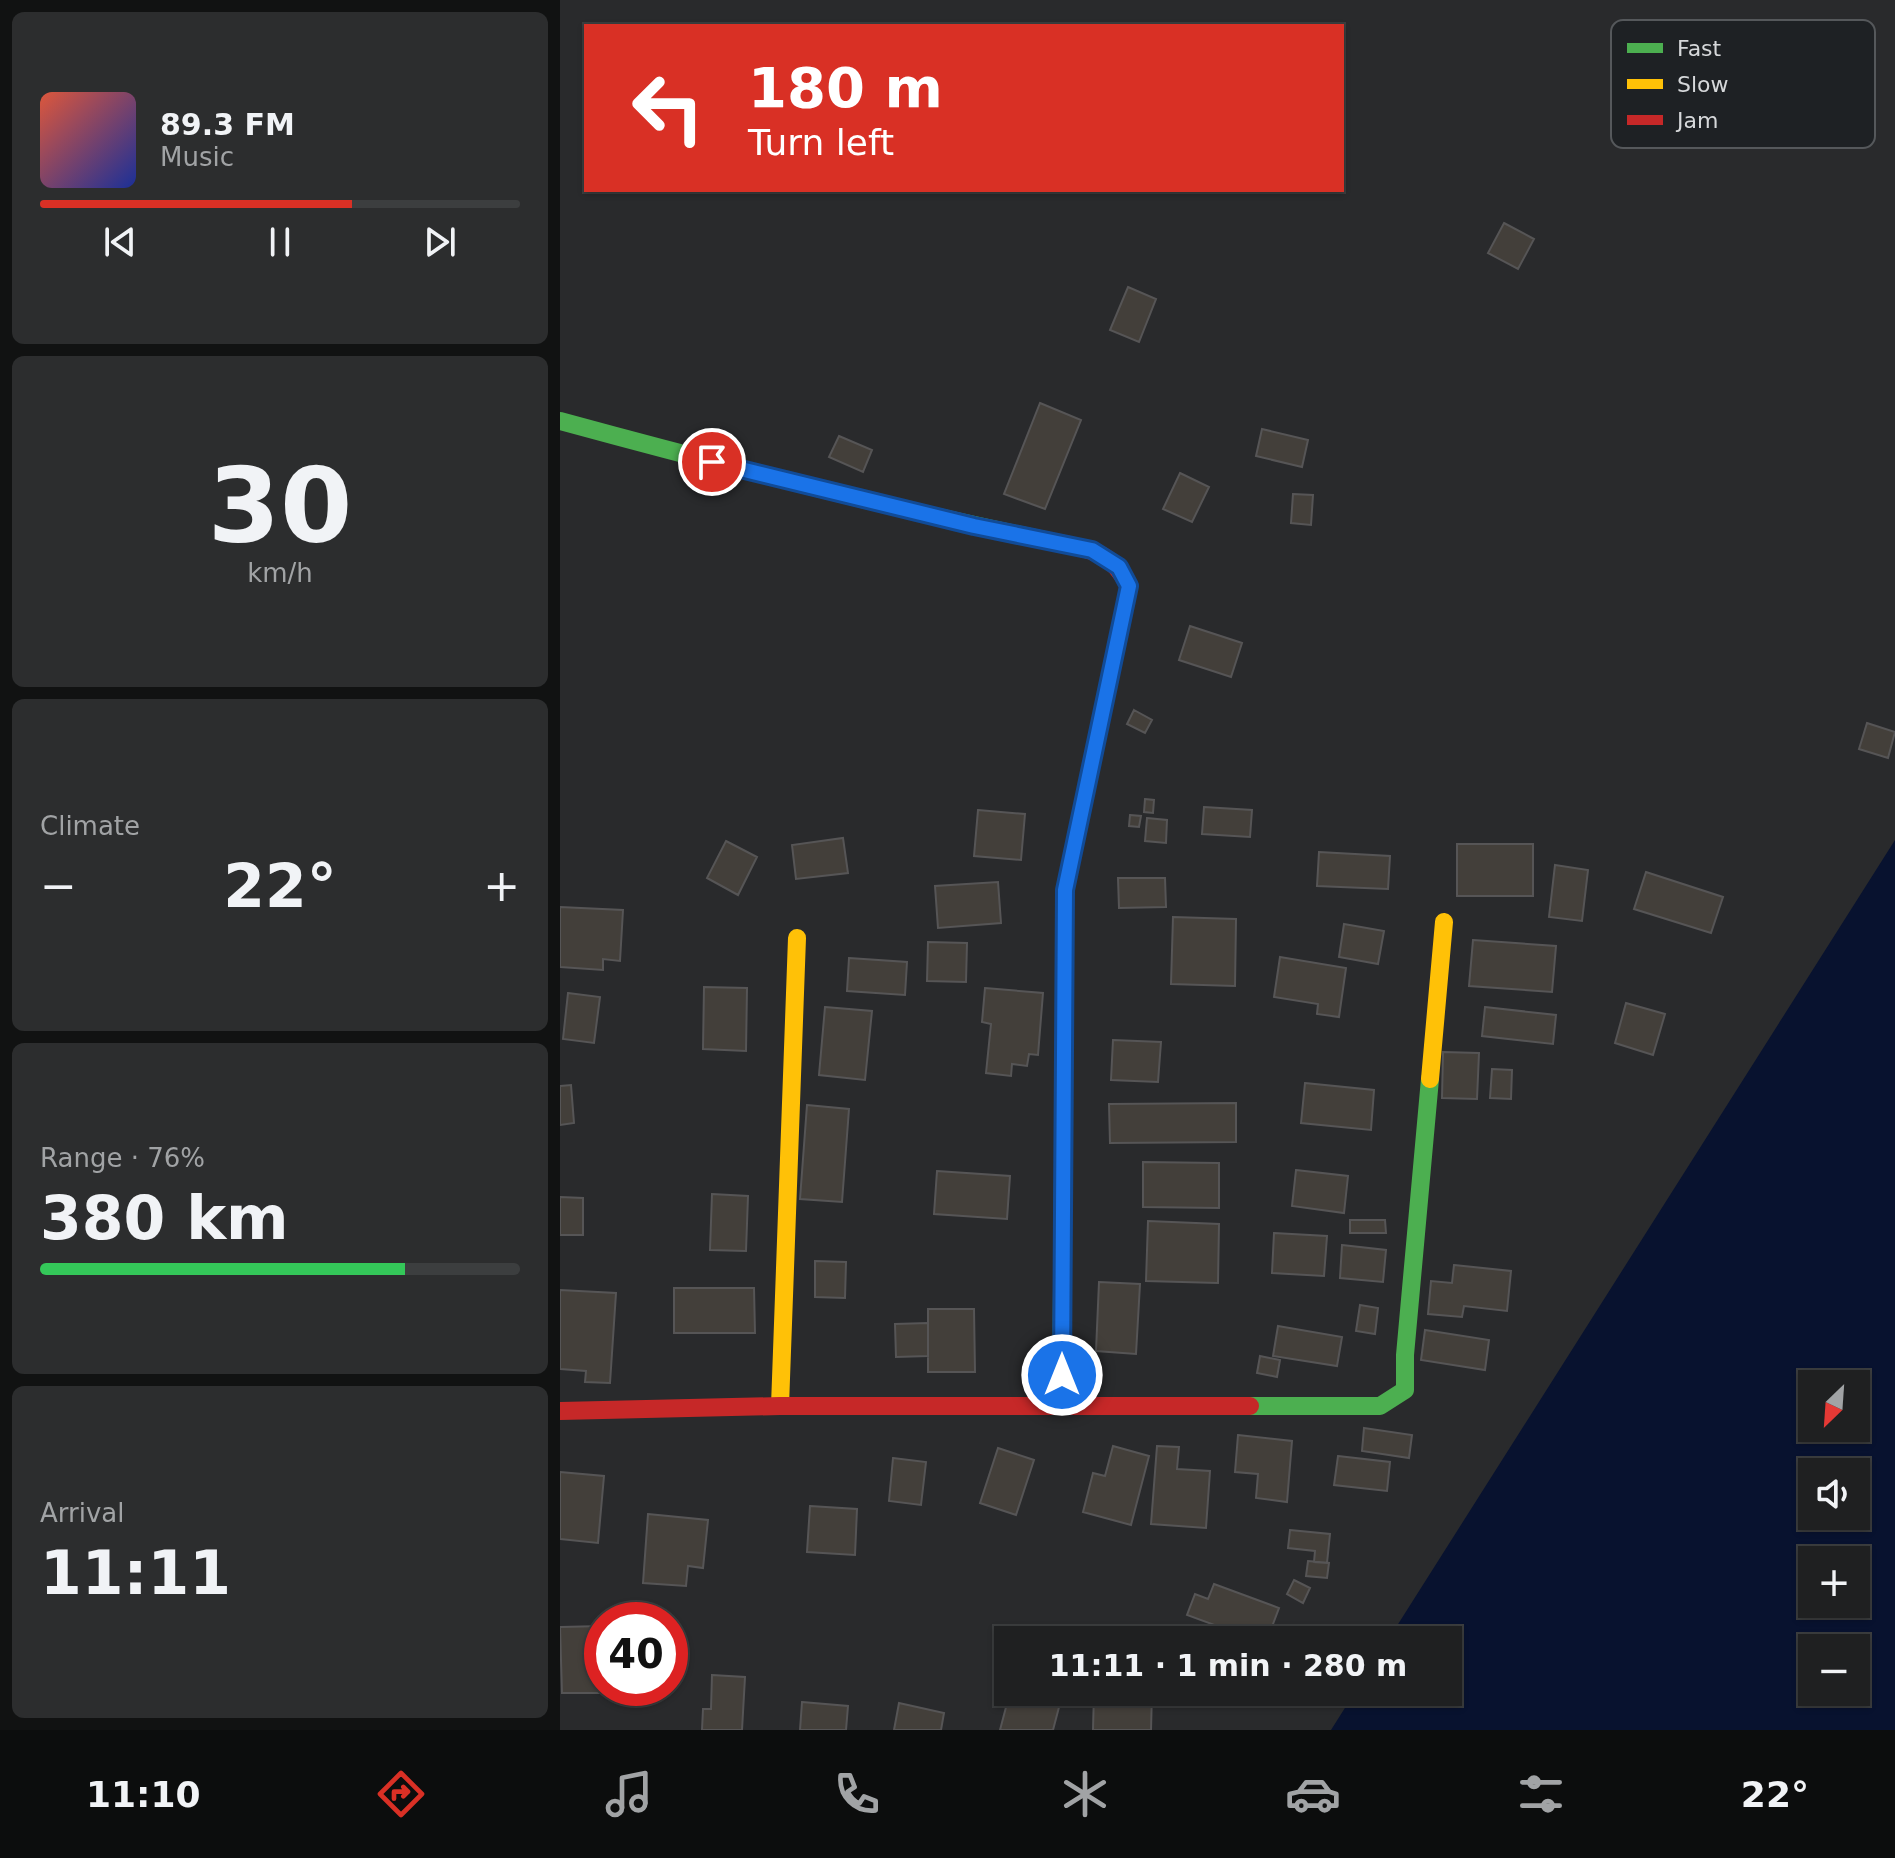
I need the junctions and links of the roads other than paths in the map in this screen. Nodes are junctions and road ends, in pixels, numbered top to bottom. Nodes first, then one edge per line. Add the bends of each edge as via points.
1 (560, 421) edge
2 (1444, 922) dead end
3 (797, 938) dead end
4 (1061, 1405) junction
5 (780, 1406) junction
6 (560, 1411) edge

1 - 4 street via 743,471 1092,550 1119,567 1129,586 1065,890
2 - 4 street via 1405,1390 1380,1406
3 - 5 street
4 - 5 street
5 - 6 street

